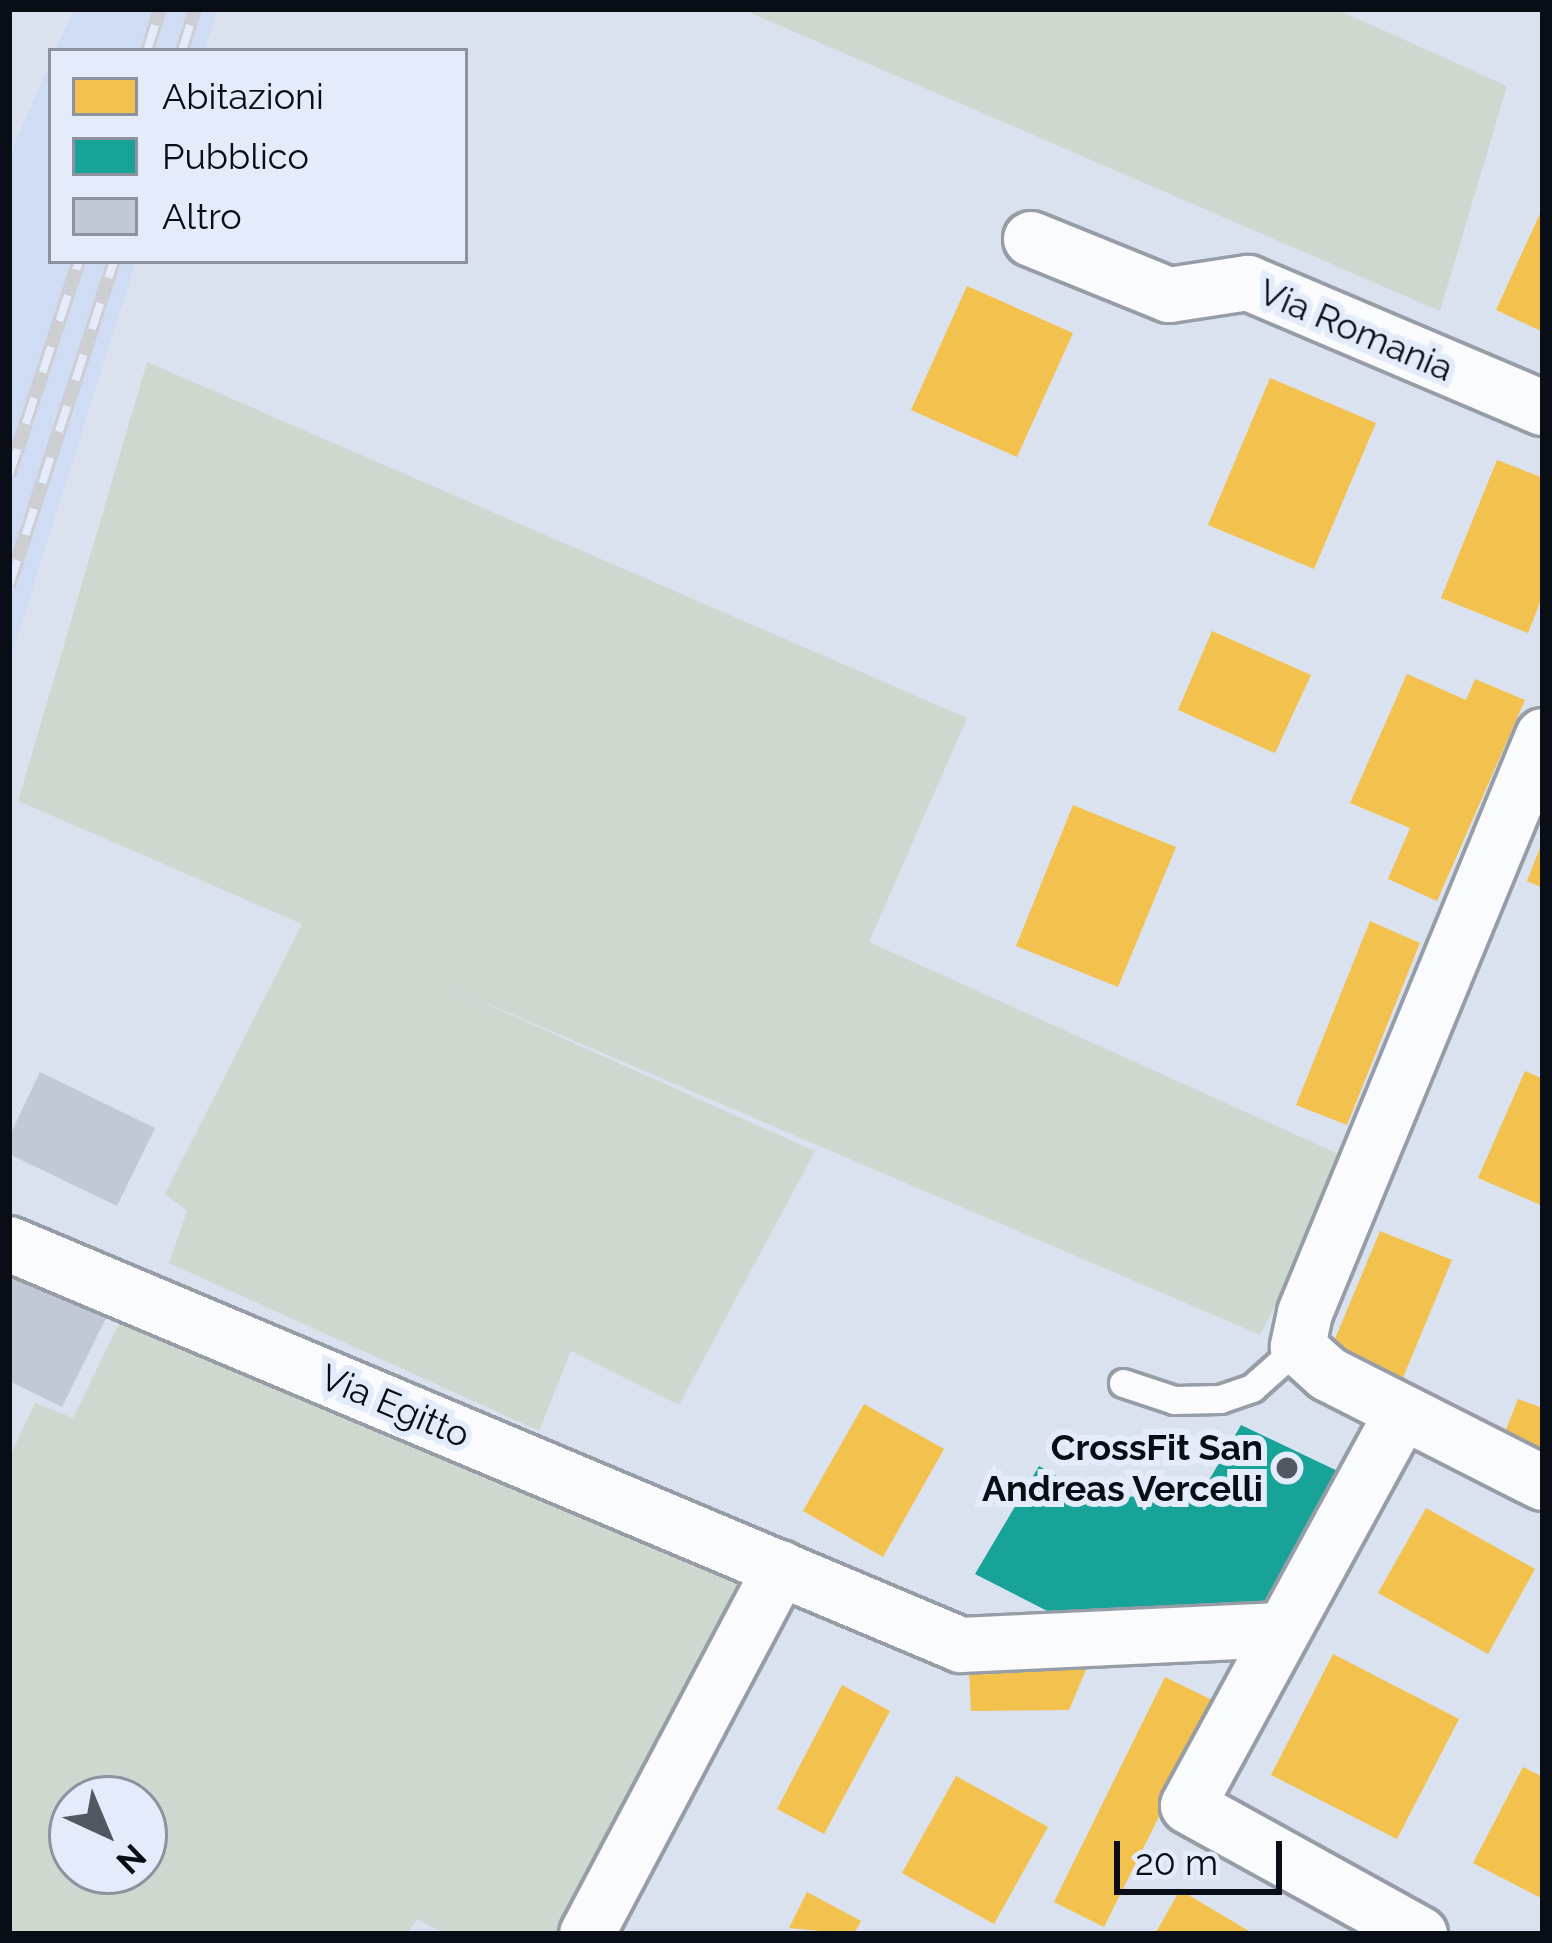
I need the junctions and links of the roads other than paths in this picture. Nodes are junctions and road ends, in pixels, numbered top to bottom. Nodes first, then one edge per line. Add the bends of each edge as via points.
1 (1031, 238) dead end
2 (1543, 408) edge
3 (1543, 736) edge
4 (9, 1244) edge
5 (1298, 1347) junction
6 (1123, 1383) dead end
7 (1402, 1413) junction
8 (1543, 1483) edge
9 (781, 1568) junction
10 (1280, 1630) junction
11 (587, 1934) edge
12 (1420, 1934) edge

1 - 2 street, Via Romania via 1169,296 1248,283
3 - 5 street via 1305,1312
4 - 9 street, Via Egitto
5 - 6 lane via 1252,1388 1220,1399 1174,1400
5 - 7 street via 1328,1374
7 - 8 street
7 - 10 street
9 - 10 street, Via Egitto via 961,1645
9 - 11 street
10 - 12 street via 1188,1806

